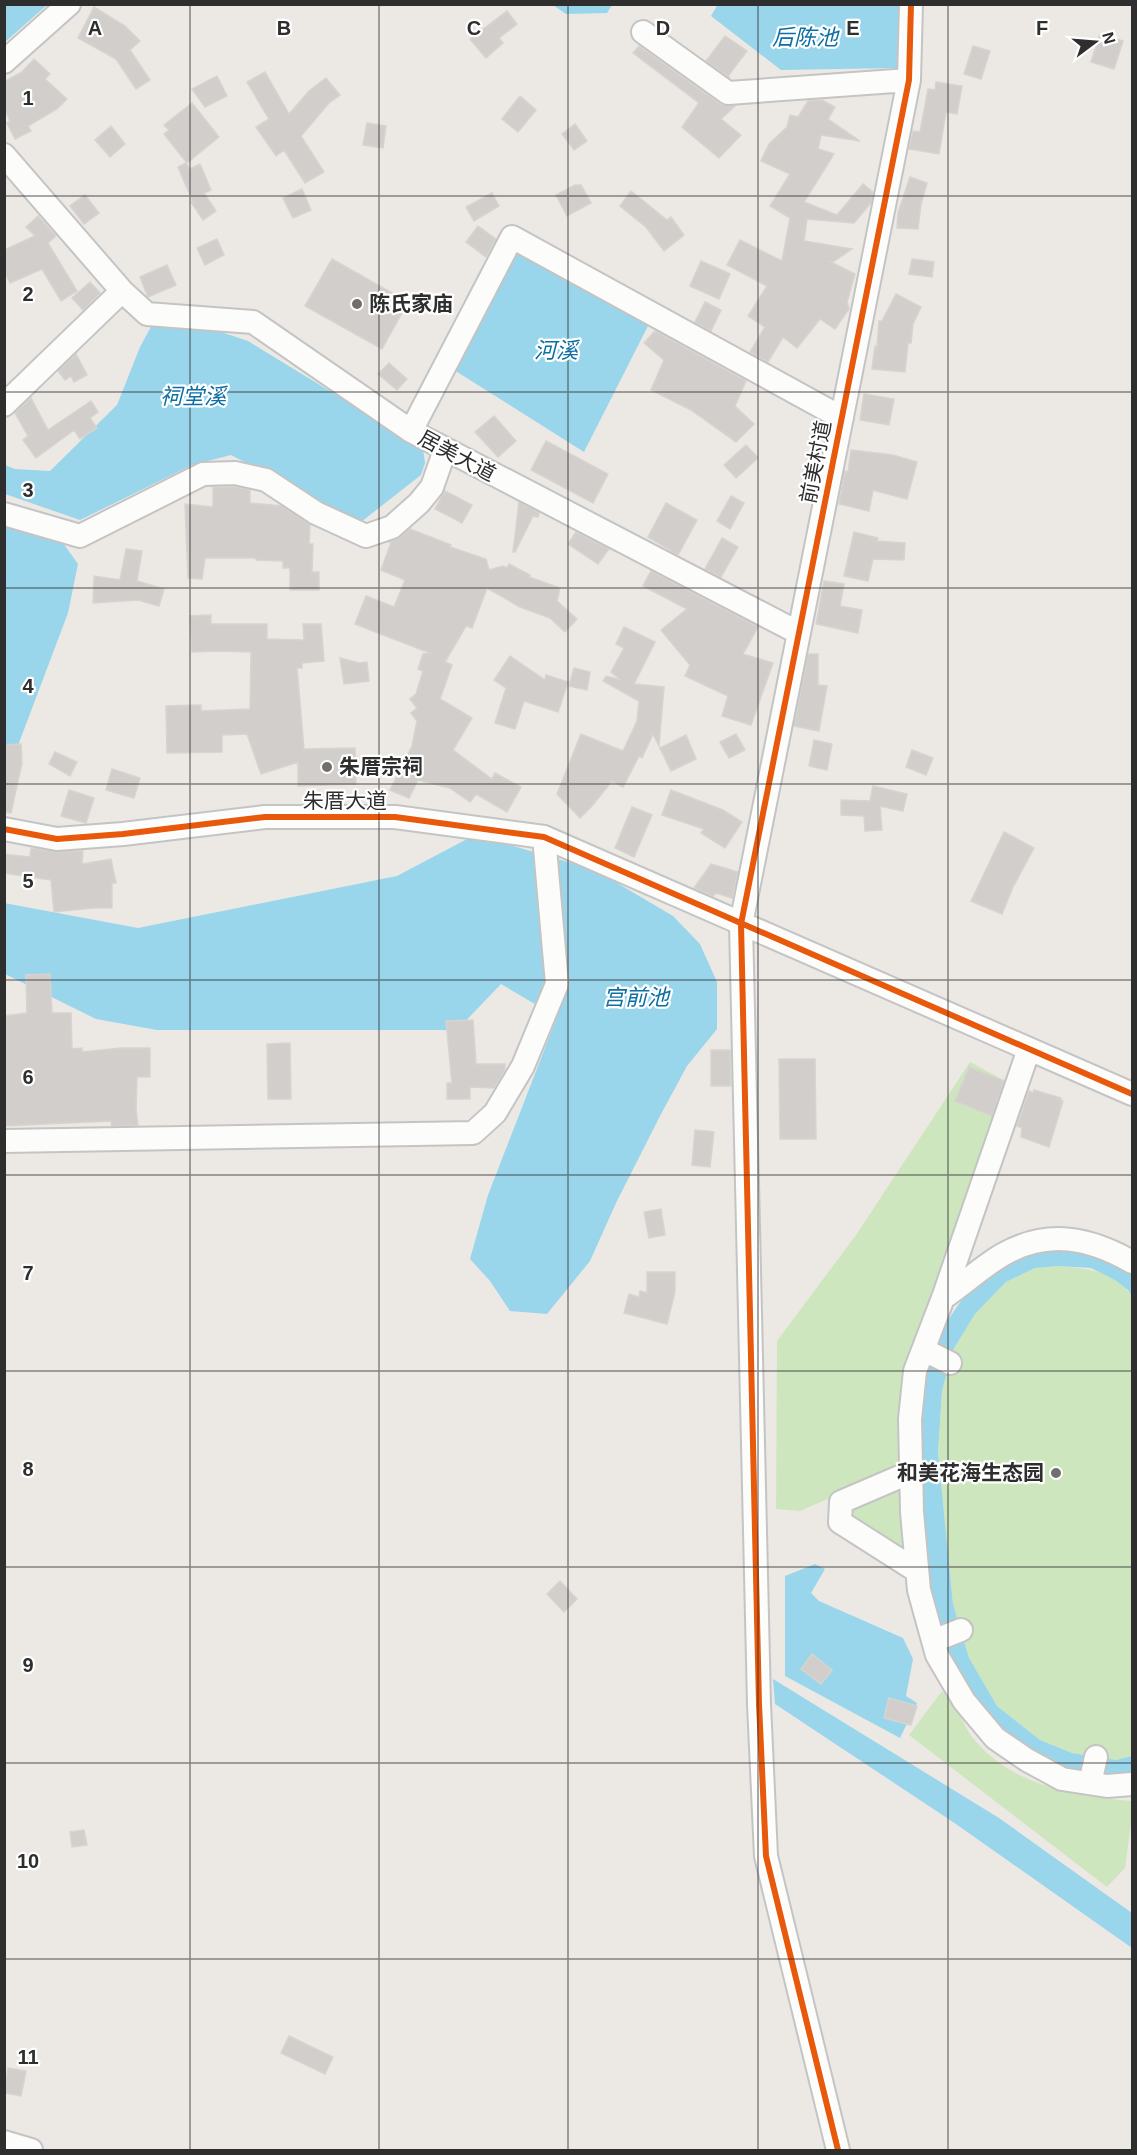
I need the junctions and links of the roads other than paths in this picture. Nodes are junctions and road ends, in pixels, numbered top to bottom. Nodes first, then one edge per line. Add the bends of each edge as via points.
1 (69, 4) edge
2 (911, 4) edge
3 (643, 32) dead end
4 (4, 62) edge
5 (909, 80) junction
6 (4, 155) edge
7 (122, 291) junction
8 (4, 405) edge
9 (842, 418) junction
10 (411, 431) junction
11 (445, 450) junction
12 (4, 514) edge
13 (799, 633) junction
14 (4, 829) edge
15 (544, 837) junction
16 (741, 924) junction
17 (1029, 1049) junction
18 (1132, 1094) edge
19 (4, 1141) edge
20 (1132, 1262) edge
21 (943, 1298) junction
22 (924, 1350) junction
23 (950, 1363) dead end
24 (911, 1472) junction
25 (917, 1571) junction
26 (961, 1630) dead end
27 (933, 1641) junction
28 (1096, 1757) dead end
29 (1090, 1783) junction
30 (1132, 1784) edge
31 (4, 2142) edge
32 (31, 2151) edge
33 (838, 2151) edge

1 - 4 street
2 - 5 street, 前美村道
3 - 5 street via 728,93
5 - 9 street, 前美村道
6 - 7 street, 居美大道
7 - 8 street
7 - 10 street, 居美大道 via 147,314 253,322
9 - 10 street via 512,237
9 - 13 street, 前美村道
10 - 11 street, 居美大道
11 - 12 street via 432,487 419,503 392,527 366,536 316,513 266,480 235,473 203,474 80,536
11 - 13 street, 居美大道
13 - 16 street, 前美村道
14 - 15 street, 朱厝大道 via 57,839 265,817 395,818
15 - 16 street, 朱厝大道
15 - 19 street via 557,984 523,1066 495,1113 473,1133
16 - 17 street, 朱厝大道
16 - 33 street, 前美村道 via 766,1856
17 - 18 street, 朱厝大道
17 - 21 street
20 - 21 street via 1082,1240 1035,1241 1002,1255
21 - 22 street
22 - 23 street
22 - 24 street via 915,1371 910,1419
24 - 25 street
24 - 25 street via 841,1502 840,1522
25 - 27 street
26 - 27 street
27 - 29 street via 963,1701 995,1738 1062,1779
28 - 29 street
29 - 30 street
31 - 32 street

